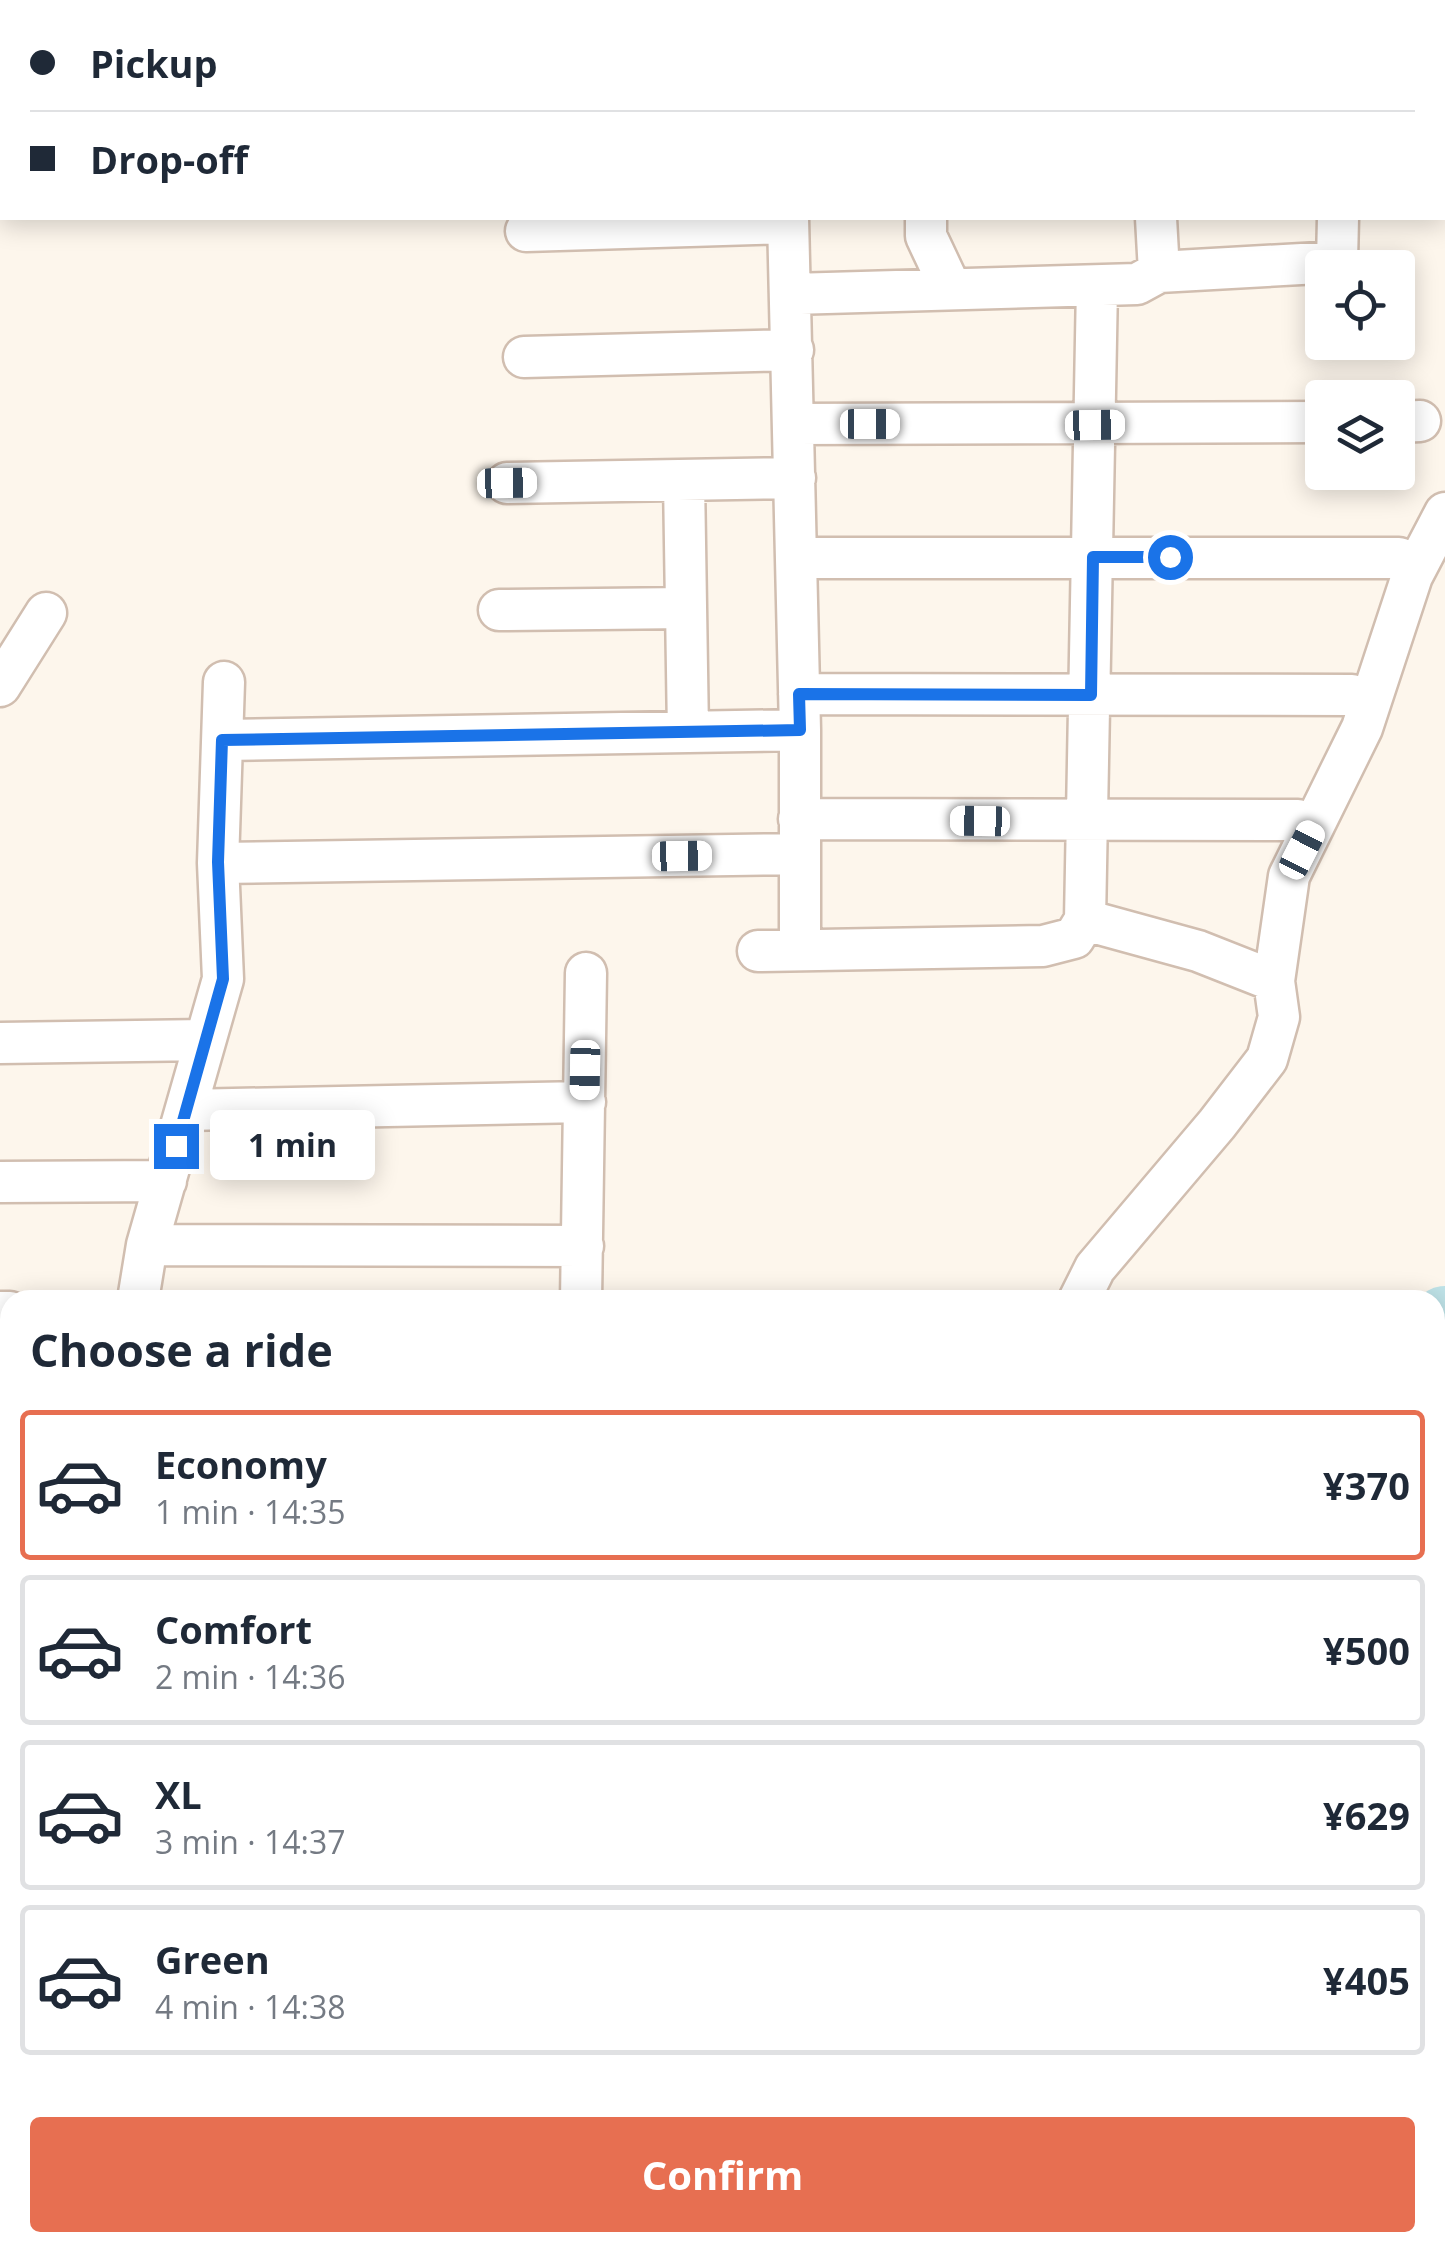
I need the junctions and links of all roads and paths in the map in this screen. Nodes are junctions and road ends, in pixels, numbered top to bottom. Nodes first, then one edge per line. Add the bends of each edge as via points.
1 (788, 220) edge
2 (926, 220) edge
3 (1156, 220) edge
4 (1338, 220) edge
5 (526, 231) dead end
6 (1159, 272) junction
7 (1097, 286) junction
8 (950, 288) junction
9 (792, 294) junction
10 (793, 350) junction
11 (524, 357) dead end
12 (1305, 422) edge
13 (794, 424) junction
14 (1095, 425) junction
15 (795, 478) junction
16 (684, 480) junction
17 (507, 483) dead end
18 (1445, 513) edge
19 (1093, 557) junction
20 (796, 558) junction
21 (1399, 558) dead end
22 (686, 608) junction
23 (499, 610) dead end
24 (46, 613) dead end
25 (224, 682) dead end
26 (0, 686) edge
27 (1091, 695) junction
28 (1352, 695) dead end
29 (799, 712) junction
30 (688, 732) junction
31 (222, 740) junction
32 (1298, 820) dead end
33 (1089, 822) junction
34 (799, 836) junction
35 (218, 862) junction
36 (1086, 920) junction
37 (800, 949) junction
38 (758, 951) dead end
39 (586, 973) dead end
40 (1274, 982) junction
41 (205, 1040) junction
42 (0, 1043) edge
43 (585, 1102) junction
44 (186, 1110) junction
45 (166, 1181) junction
46 (0, 1182) edge
47 (147, 1245) junction
48 (583, 1246) junction
49 (140, 1290) edge
50 (581, 1290) edge
51 (1084, 1290) edge

1 - 5 street
1 - 9 street
2 - 8 street via 926,236
3 - 6 street
4 - 6 street via 1337,262
6 - 7 street via 1138,284
7 - 8 street
7 - 14 street
8 - 9 street
9 - 10 street
10 - 11 street
10 - 13 street
12 - 14 street
13 - 14 street
13 - 15 street
14 - 19 street
15 - 16 street
15 - 20 street
16 - 17 street
16 - 22 street
18 - 40 street via 1412,576 1362,728 1289,876
19 - 20 street
19 - 21 street
19 - 27 street
20 - 29 street
22 - 23 street
22 - 30 street
24 - 26 street
25 - 31 street
27 - 28 street
27 - 29 street
27 - 33 street
29 - 30 street
29 - 34 street
30 - 31 street
31 - 35 street
32 - 33 street
33 - 34 street
33 - 36 street
34 - 35 street
34 - 37 street
35 - 41 street via 223,979
36 - 37 street via 1074,938 1043,946
36 - 40 street via 1198,951
37 - 38 street
39 - 43 street
40 - 51 street via 1279,1018 1267,1059 1095,1268
41 - 42 street
41 - 44 street
43 - 44 street
43 - 48 street
44 - 45 street
45 - 46 street
45 - 47 street
47 - 48 street
47 - 49 street
48 - 50 street

